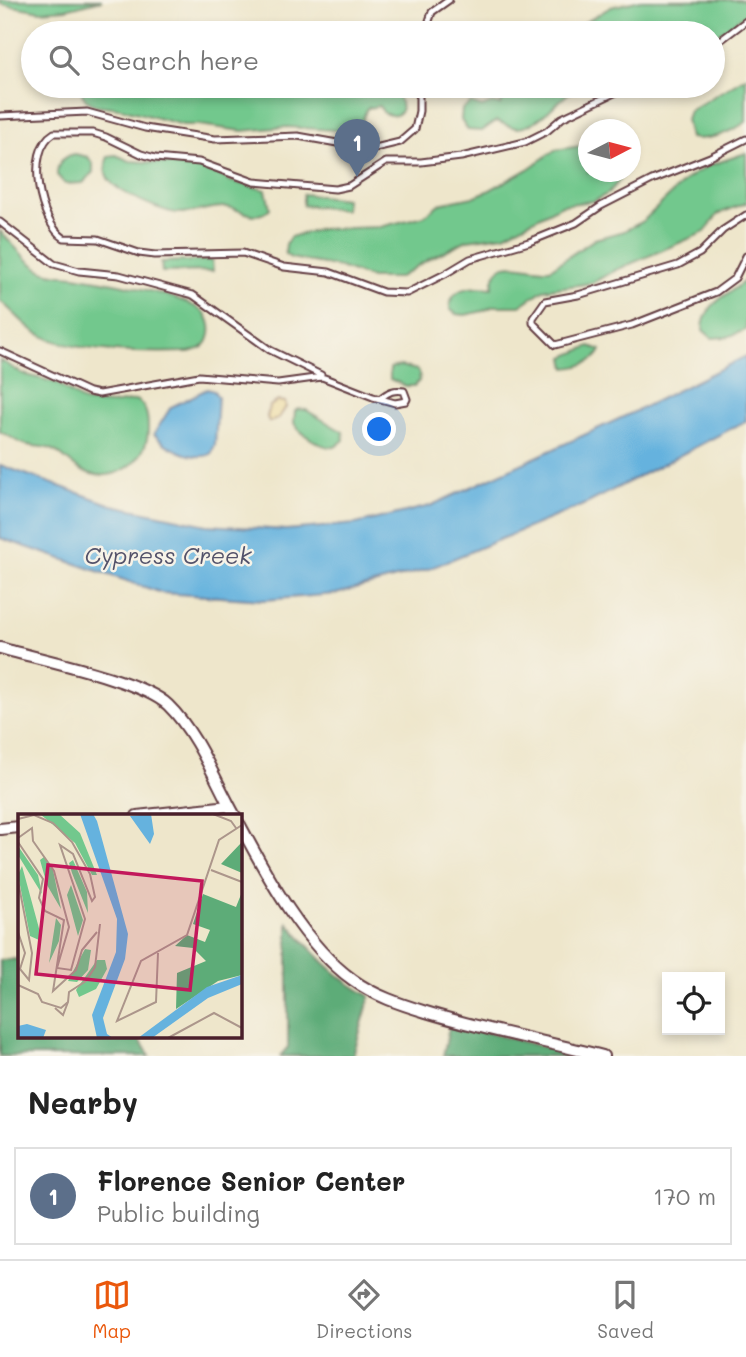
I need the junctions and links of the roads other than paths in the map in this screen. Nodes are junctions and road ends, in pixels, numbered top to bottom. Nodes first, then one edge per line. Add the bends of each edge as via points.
1 (449, 0) edge
2 (429, 21) edge
3 (746, 21) edge
4 (725, 37) edge
5 (419, 98) edge
6 (604, 98) edge
7 (0, 116) edge
8 (746, 139) edge
9 (746, 215) edge
10 (0, 222) edge
11 (746, 256) edge
12 (0, 351) edge
13 (327, 378) junction
14 (381, 398) dead end
15 (0, 648) edge
16 (232, 811) edge
17 (175, 814) edge
18 (18, 827) edge
19 (242, 828) edge
20 (0, 829) edge
21 (603, 1056) edge

1 - 2 lane via 432,12
3 - 4 lane
5 - 7 lane via 415,129 400,142 375,148 298,136 215,139 145,128 87,112
6 - 8 lane via 525,142 461,157 386,162 343,189 254,182 199,162 155,158 106,136 72,131 54,133 43,144 36,164 38,183 53,228 64,238 99,239 155,255 243,253 284,267 329,272 398,294 414,291 470,259 576,223 652,180
9 - 11 lane via 678,265 545,301 533,323 555,345 632,325 723,288 738,274
10 - 13 lane via 54,264 193,295 270,350
12 - 13 lane via 99,394 200,376 278,383
13 - 14 lane
15 - 16 street via 109,679 165,702 188,731
16 - 17 street
18 - 20 street
19 - 21 street via 292,914 332,961 361,985 443,1017

